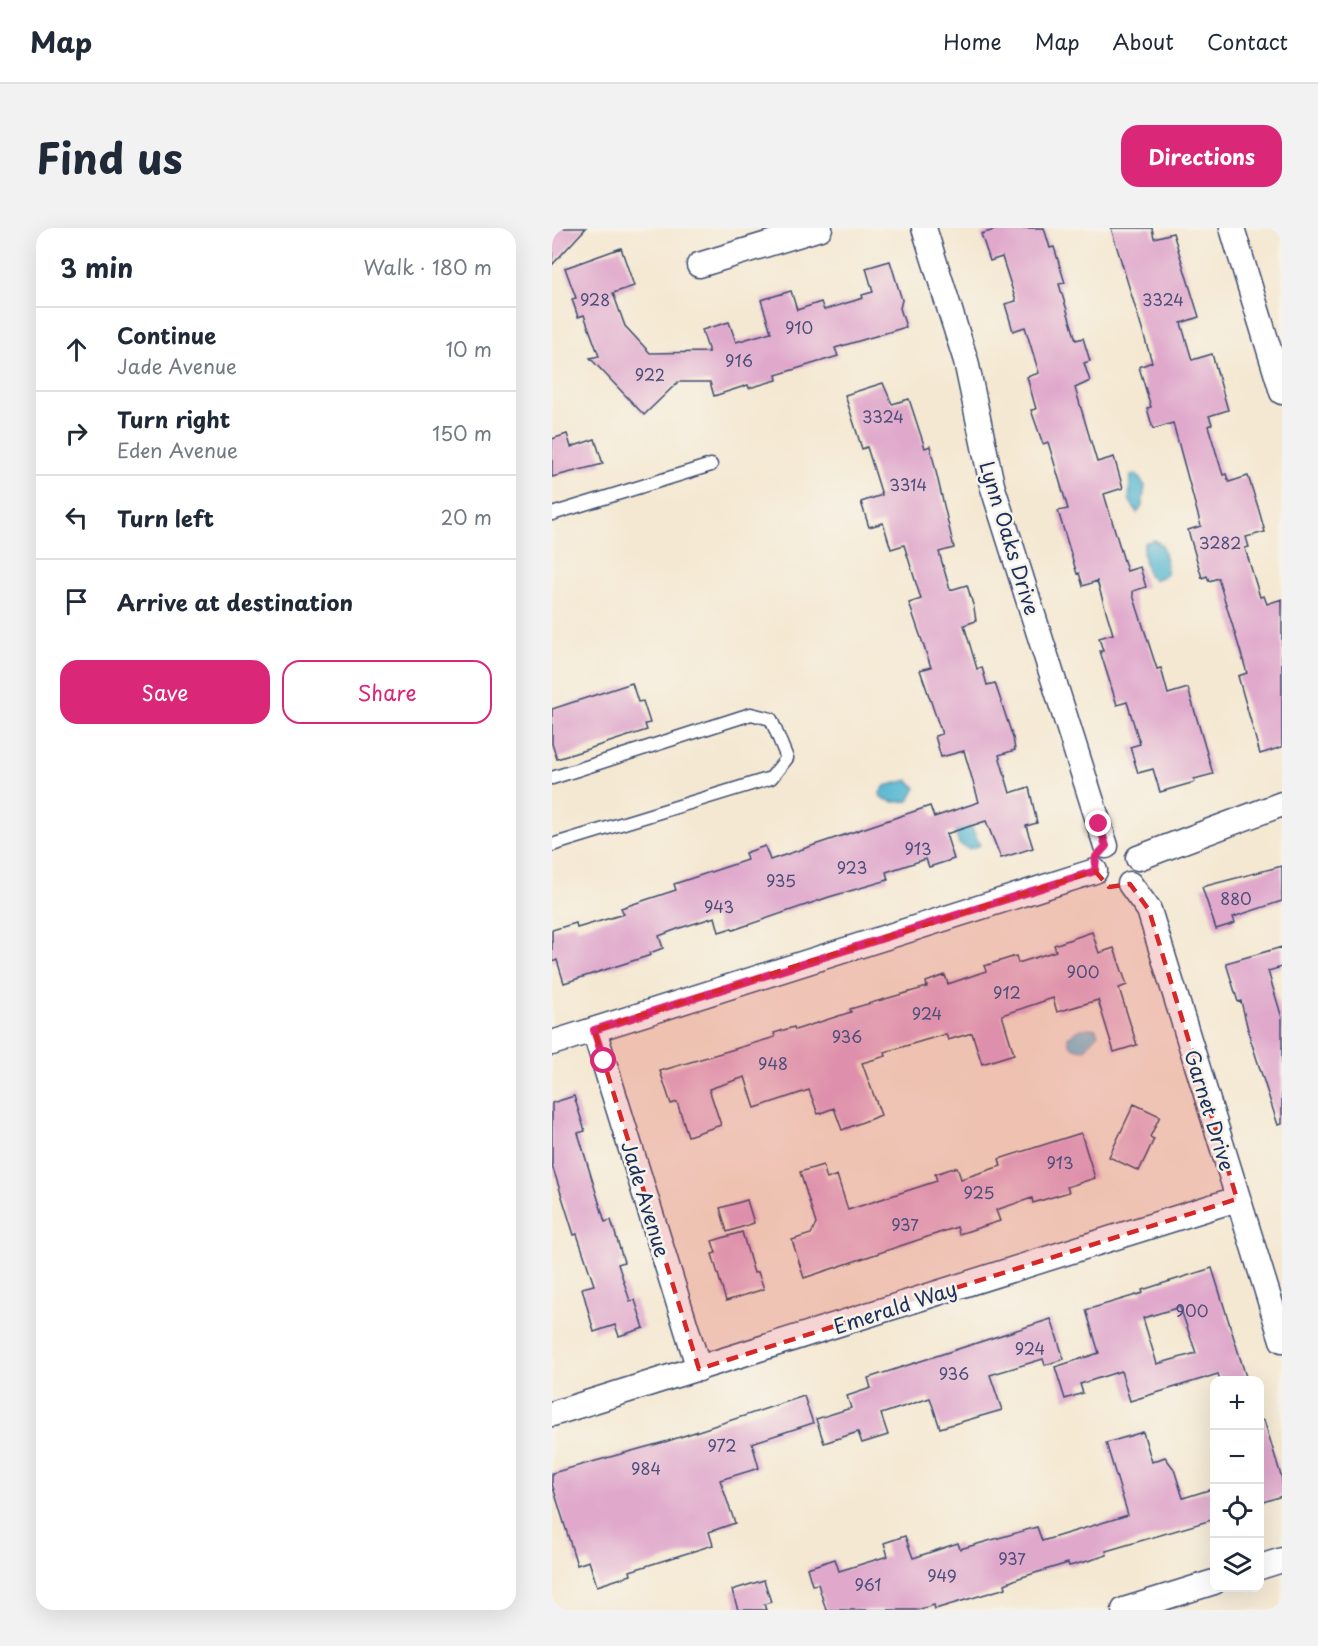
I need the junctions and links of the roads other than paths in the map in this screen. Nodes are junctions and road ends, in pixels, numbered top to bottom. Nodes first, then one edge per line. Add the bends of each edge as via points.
1 (820, 228) edge
2 (924, 228) edge
3 (1232, 228) edge
4 (699, 265) dead end
5 (1282, 392) edge
6 (711, 465) dead end
7 (552, 514) edge
8 (552, 778) edge
9 (1282, 804) edge
10 (552, 845) edge
11 (1106, 846) junction
12 (1138, 858) junction
13 (1095, 871) junction
14 (1130, 884) junction
15 (594, 1030) junction
16 (552, 1043) edge
17 (1237, 1199) junction
18 (1282, 1340) edge
19 (699, 1369) junction
20 (552, 1414) edge
21 (1282, 1560) edge
22 (1264, 1567) edge
23 (1210, 1584) edge
24 (1124, 1610) edge

1 - 4 street
2 - 11 street, Lynn Oaks Drive via 966,361 992,485
3 - 5 street
6 - 7 lane
8 - 10 lane via 751,714 771,719 787,758 771,778
9 - 12 street
11 - 12 street via 1121,844
11 - 13 street via 1096,857
12 - 14 street via 1138,872
13 - 14 street via 1097,878 1109,887 1124,888
13 - 15 street
14 - 17 street, Garnet Drive via 1149,910
15 - 16 street
15 - 19 street, Jade Avenue
17 - 18 street, Garnet Drive
17 - 19 street, Emerald Way
19 - 20 street, Emerald Way
21 - 22 street
23 - 24 street

